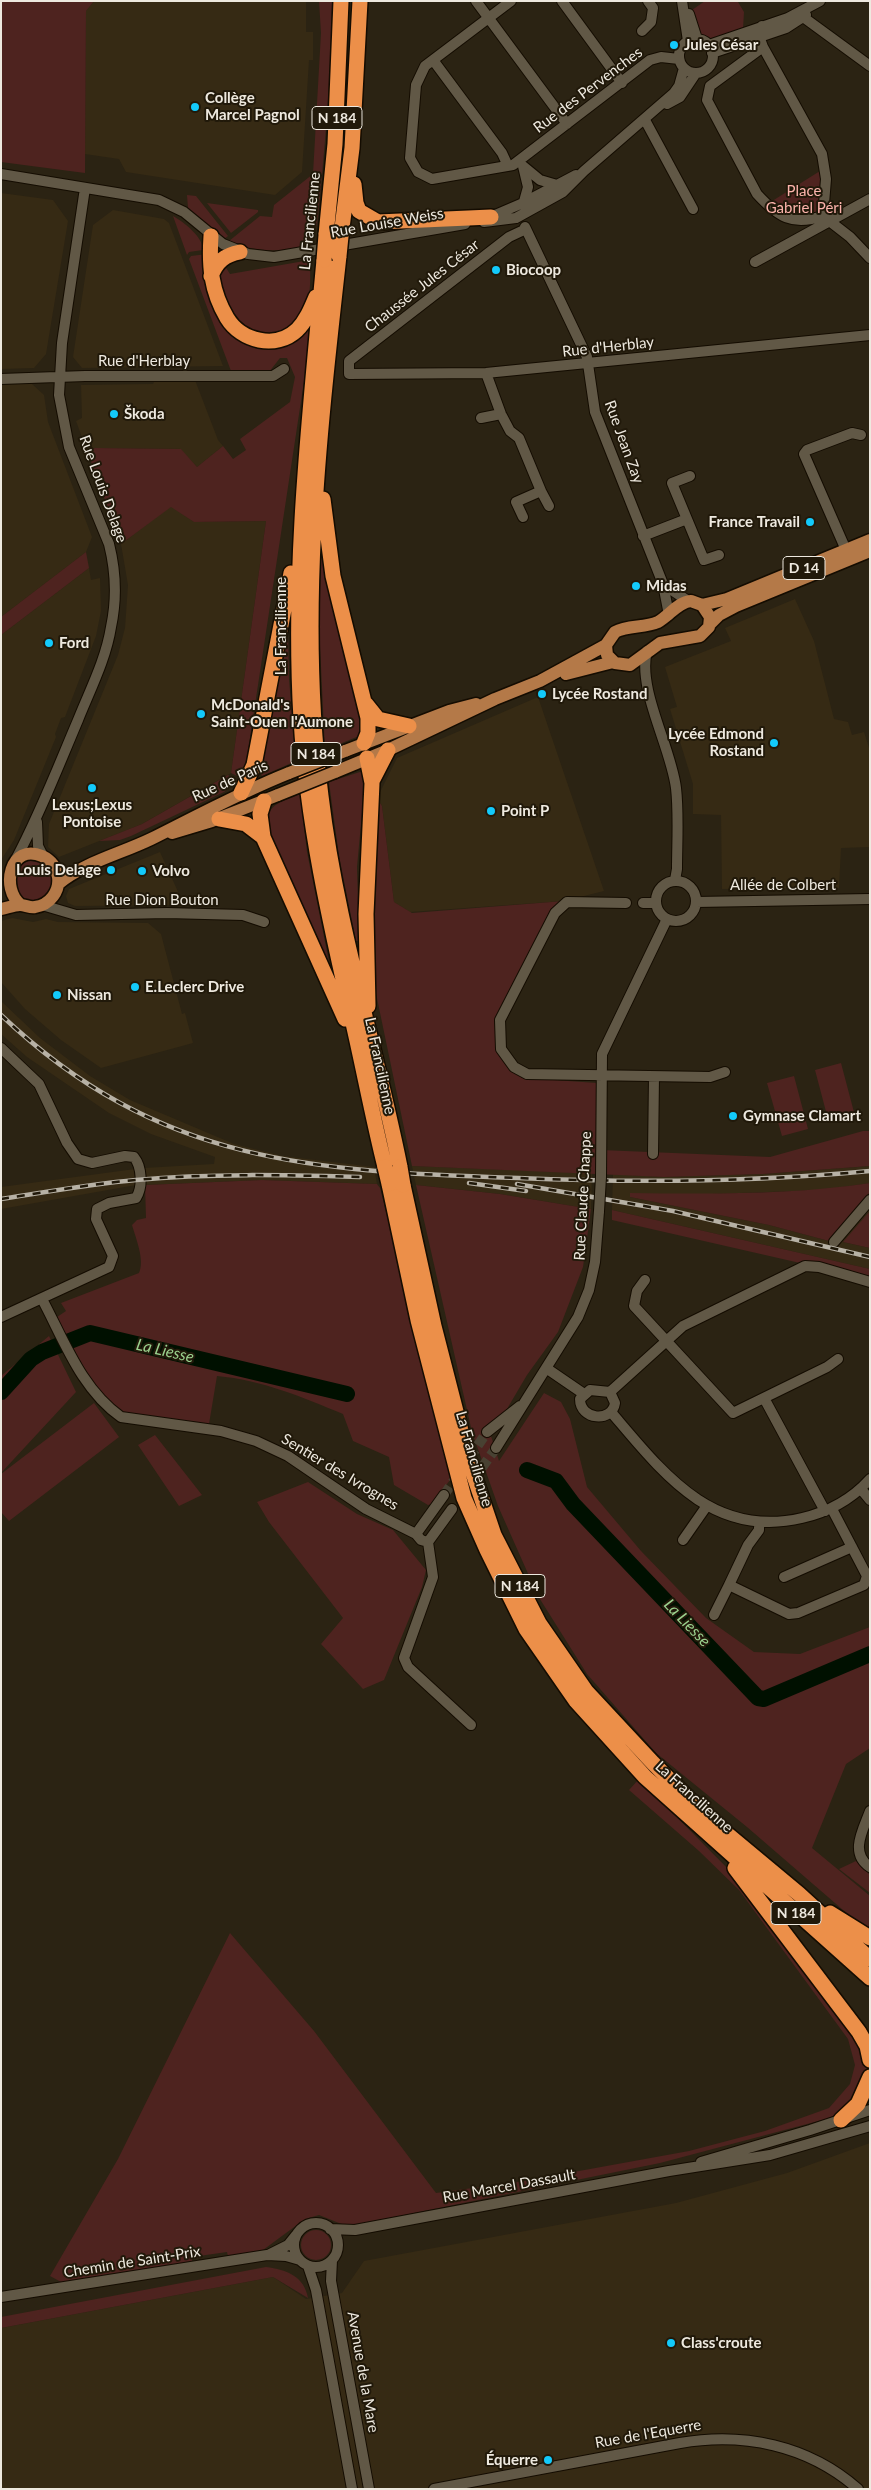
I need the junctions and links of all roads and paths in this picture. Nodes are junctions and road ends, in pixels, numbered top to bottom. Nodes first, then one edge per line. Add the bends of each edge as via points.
1 (341, 1) edge
2 (360, 1) edge
3 (476, 1) edge
4 (511, 1) edge
5 (562, 1) edge
6 (648, 1) edge
7 (684, 1) edge
8 (819, 2) edge
9 (800, 16) junction
10 (489, 18) junction
11 (642, 31) dead end
12 (760, 31) junction
13 (693, 40) junction
14 (763, 47) junction
15 (710, 49) junction
16 (433, 60) junction
17 (682, 64) junction
18 (870, 66) edge
19 (696, 73) junction
20 (622, 82) junction
21 (658, 109) junction
22 (645, 120) junction
23 (567, 124) junction
24 (352, 148) junction
25 (522, 164) junction
26 (508, 166) junction
27 (584, 171) junction
28 (1, 174) edge
29 (557, 185) junction
30 (85, 188) junction
31 (870, 199) edge
32 (693, 209) dead end
33 (491, 217) junction
34 (524, 218) junction
35 (826, 219) junction
36 (475, 223) junction
37 (334, 235) junction
38 (211, 236) junction
39 (240, 252) junction
40 (870, 258) edge
41 (755, 262) dead end
42 (211, 276) junction
43 (322, 279) junction
44 (870, 335) edge
45 (588, 364) junction
46 (284, 369) dead end
47 (486, 373) junction
48 (349, 374) joint
49 (58, 377) junction
50 (1, 379) edge
51 (500, 414) junction
52 (481, 418) dead end
53 (861, 435) dead end
54 (320, 461) junction
55 (690, 476) dead end
56 (541, 491) junction
57 (549, 506) dead end
58 (302, 517) junction
59 (522, 517) dead end
60 (687, 519) junction
61 (642, 536) junction
62 (870, 540) edge
63 (846, 550) junction
64 (870, 551) edge
65 (719, 555) dead end
66 (663, 584) junction
67 (688, 601) junction
68 (702, 604) junction
69 (669, 614) junction
70 (710, 624) junction
71 (606, 645) junction
72 (647, 651) junction
73 (620, 664) junction
74 (645, 677) junction
75 (540, 681) junction
76 (495, 699) junction
77 (364, 702) junction
78 (409, 726) junction
79 (363, 748) junction
80 (388, 750) junction
81 (346, 760) junction
82 (254, 765) junction
83 (372, 783) junction
84 (270, 791) junction
85 (241, 793) junction
86 (219, 818) junction
87 (37, 819) junction
88 (264, 837) junction
89 (150, 839) junction
90 (110, 855) junction
91 (16, 859) junction
92 (48, 860) junction
93 (675, 880) junction
94 (57, 888) junction
95 (3, 890) edge
96 (870, 900) edge
97 (696, 902) junction
98 (626, 903) dead end
99 (643, 903) dead end
100 (656, 903) junction
101 (21, 905) junction
102 (42, 905) junction
103 (1, 909) edge
104 (60, 909) junction
105 (667, 919) junction
106 (264, 922) dead end
107 (365, 1047) junction
108 (1, 1048) edge
109 (725, 1072) dead end
110 (603, 1074) junction
111 (654, 1077) junction
112 (653, 1154) dead end
113 (396, 1184) junction
114 (870, 1200) edge
115 (834, 1242) dead end
116 (645, 1280) dead end
117 (870, 1282) edge
118 (42, 1299) junction
119 (1, 1317) edge
120 (666, 1340) junction
121 (838, 1359) dead end
122 (546, 1368) junction
123 (610, 1392) junction
124 (584, 1394) junction
125 (764, 1398) junction
126 (524, 1403) junction
127 (611, 1412) junction
128 (487, 1432) tunnel mouth
129 (496, 1448) tunnel mouth
130 (870, 1478) edge
131 (861, 1489) junction
132 (444, 1495) tunnel mouth
133 (870, 1500) edge
134 (706, 1506) junction
135 (452, 1509) dead end
136 (828, 1510) junction
137 (759, 1522) junction
138 (416, 1534) junction
139 (683, 1540) dead end
140 (428, 1542) junction
141 (852, 1547) junction
142 (784, 1578) dead end
143 (729, 1585) junction
144 (714, 1615) dead end
145 (471, 1725) dead end
146 (870, 1811) edge
147 (723, 1847) junction
148 (870, 1867) edge
149 (799, 1894) junction
150 (870, 1938) edge
151 (870, 1959) edge
152 (870, 1978) edge
153 (870, 2060) edge
154 (870, 2077) edge
155 (870, 2110) edge
156 (841, 2120) junction
157 (870, 2126) edge
158 (669, 2171) junction
159 (330, 2229) junction
160 (355, 2230) junction
161 (296, 2234) junction
162 (337, 2249) junction
163 (266, 2255) junction
164 (332, 2260) junction
165 (304, 2263) junction
166 (1, 2297) edge
167 (352, 2489) edge
168 (369, 2489) edge
169 (434, 2489) edge
170 (858, 2489) edge

1 - 37 highway, La Francilienne / N 184
2 - 24 highway, La Francilienne / N 184
3 - 10 street
4 - 10 street, Rue des Pervenches
5 - 20 street
6 - 11 street via 653,8 651,22
7 - 13 street
8 - 9 street
9 - 12 street
9 - 18 street
10 - 16 street, Rue des Pervenches
10 - 23 street
12 - 14 street
12 - 15 street
13 - 15 street
13 - 17 street via 682,45
14 - 35 street via 822,154
14 - 35 street via 710,86 707,100 757,194 776,212 797,222
15 - 19 street via 711,63
16 - 26 street via 502,153
16 - 26 street, Rue des Pervenches via 425,66 416,85 410,158 418,172 432,179
17 - 19 street
17 - 20 street, Rue des Pervenches via 656,57
17 - 21 street, Chaussée Jules César via 679,86
19 - 21 street, Chaussée Jules César via 680,97
20 - 23 street, Rue des Pervenches
21 - 22 street, Chaussée Jules César
22 - 27 street, Chaussée Jules César
22 - 32 street
23 - 25 street, Rue des Pervenches
24 - 33 highway via 356,203 370,219 390,223
24 - 37 highway, La Francilienne / N 184
25 - 26 street, Rue des Pervenches
25 - 29 street via 540,180
25 - 34 street via 528,187
27 - 29 street, Chaussée Jules César
27 - 34 street, Chaussée Jules César via 563,192
28 - 30 street, Rue Louise Weiss
29 - 34 street, Chaussée Jules César via 542,193
30 - 38 street, Rue Louise Weiss via 166,202 184,212
30 - 49 street, Rue Louis Delage
31 - 35 street
33 - 34 street, Chaussée Jules César
33 - 36 street, Chaussée Jules César
34 - 36 street, Rue Louise Weiss
34 - 45 street, Rue Jean Zay
34 - 48 street, Chaussée Jules César via 509,237 349,361
35 - 40 street via 861,246
35 - 41 street
36 - 39 street, Rue Louise Weiss via 274,257
37 - 43 highway, La Francilienne / N 184, bridge via 324,260
37 - 54 highway, La Francilienne / N 184, bridge via 339,256
38 - 39 street, Rue Louise Weiss
38 - 42 highway
39 - 42 highway via 218,261
42 - 43 highway via 220,304 231,323 247,336 266,341 290,335 303,323
43 - 58 highway, La Francilienne / N 184
44 - 45 street, Rue d'Herblay
45 - 47 street, Rue d'Herblay
45 - 61 street, Rue Jean Zay via 595,412
46 - 49 street, Rue d'Herblay via 273,376
47 - 48 street, Rue d'Herblay
47 - 51 street
49 - 50 street, Rue d'Herblay
49 - 87 street, Rue Louis Delage via 69,447 110,552 115,600 102,660
51 - 52 street
51 - 56 street via 510,431 519,438
53 - 63 street via 852,433 804,454
54 - 77 highway via 333,576
54 - 107 highway, La Francilienne / N 184 via 310,583 314,736 331,866
55 - 60 street via 672,483
56 - 57 street
56 - 59 street via 516,502
58 - 82 highway
58 - 107 highway, La Francilienne / N 184 via 298,654 307,790 324,890
60 - 61 street
60 - 65 street via 704,560
61 - 66 street, Rue Jean Zay
62 - 63 main road, D 14
63 - 68 main road, D 14 via 727,599
64 - 70 main road, Rue de Paris / D 14 via 745,602 719,615
66 - 67 street
66 - 69 street, Rue Jean Zay
67 - 68 main road
67 - 69 main road, Rue de Paris
68 - 70 main road via 710,615
69 - 71 main road, Rue de Paris via 650,625 618,630
70 - 72 main road, Rue de Paris via 697,638 666,642
71 - 73 main road via 607,656
71 - 75 main road, Rue de Paris
72 - 73 main road, Rue de Paris via 633,663
72 - 74 street
73 - 74 street
73 - 75 main road, Rue de Paris
74 - 93 street via 673,769 676,790
75 - 76 main road, Rue de Paris
76 - 78 main road, Rue de Paris
76 - 80 main road, Rue de Paris
77 - 78 highway via 378,719
77 - 79 highway via 369,726
78 - 79 main road, Rue de Paris
79 - 80 main road, Rue de Paris
79 - 81 main road, Rue de Paris
79 - 83 highway
80 - 83 highway
81 - 84 main road, Rue de Paris, bridge via 335,772
81 - 84 main road, Rue de Paris, bridge via 289,773
82 - 84 highway
82 - 85 highway
83 - 107 highway via 366,914
84 - 85 main road, Rue de Paris
84 - 86 main road, Rue de Paris
84 - 88 highway via 260,814
85 - 89 main road, Rue de Paris
86 - 88 highway via 246,824
86 - 89 main road, Rue de Paris
87 - 91 street, Rue Louis Delage
87 - 92 street via 37,840
88 - 107 highway
89 - 90 main road, Rue de Paris
90 - 92 main road, Rue de Paris via 70,867
90 - 94 main road, Rue de Paris via 71,874
91 - 92 main road, Rue de Paris via 29,854
91 - 95 main road via 6,872
92 - 94 main road via 57,873
93 - 97 street via 692,888
93 - 100 street via 661,887
94 - 102 main road, Rue de Paris via 51,899
94 - 104 street via 55,901
95 - 101 main road
96 - 97 street, Allée de Colbert
97 - 105 street via 685,918
98 - 110 street via 567,902 555,913 500,1020 501,1049 514,1067 527,1074
99 - 100 street
100 - 105 street
101 - 102 main road via 31,908
101 - 103 main road
102 - 104 street, Rue Dion Bouton
104 - 106 street, Rue Dion Bouton via 76,915 243,915
105 - 110 street, Rue Claude Chappe via 605,1044
107 - 113 highway, La Francilienne / N 184, bridge via 389,1112
108 - 118 street via 39,1084 78,1159 92,1163 131,1156 139,1166 141,1184 136,1198 109,1203 97,1209 95,1214 113,1256 109,1268
109 - 111 street via 710,1077
110 - 111 street
110 - 122 street, Rue Claude Chappe, bridge via 599,1237 589,1290 578,1317
111 - 112 street
113 - 147 highway, La Francilienne / N 184 via 418,1320 464,1498 486,1550 526,1629 576,1701 645,1776
113 - 149 highway, La Francilienne / N 184 via 468,1458 494,1535 539,1623 586,1691 653,1763 709,1819
114 - 115 street
116 - 120 street via 637,1291 634,1306
117 - 120 street via 805,1266 683,1326
118 - 119 street
118 - 138 street, Sentier des Ivrognes via 87,1384 121,1418 221,1431 256,1440 288,1456 366,1509
120 - 123 street
120 - 125 street via 733,1413
121 - 125 street
122 - 124 street
122 - 126 street, Rue Claude Chappe
123 - 124 street via 590,1390
123 - 127 street via 615,1403
124 - 127 street via 580,1406 584,1412 591,1416 606,1416
125 - 136 street
126 - 128 street
126 - 129 street, Rue Claude Chappe
127 - 134 street via 666,1476
130 - 131 street
131 - 133 street
131 - 136 street
132 - 138 street
134 - 137 street via 720,1513
134 - 139 street
135 - 140 street
136 - 137 street via 785,1522
136 - 141 street
137 - 143 street via 758,1530
138 - 140 street, Sentier des Ivrognes via 420,1540
140 - 145 street via 433,1577 404,1658 408,1667
141 - 142 street
141 - 143 street via 867,1576 864,1585 798,1613 789,1614
143 - 144 street
146 - 148 street via 858,1841 858,1851
147 - 152 highway, La Francilienne / N 184
147 - 153 highway via 736,1869 859,2032
149 - 150 highway
149 - 151 highway, La Francilienne / N 184
154 - 156 highway via 858,2104
155 - 156 street, Rue Marcel Dassault
156 - 158 street, Rue Marcel Dassault
157 - 158 street, Rue Marcel Dassault via 770,2154
158 - 160 street, Rue Marcel Dassault
159 - 160 street, Rue Marcel Dassault
159 - 161 street via 314,2224
159 - 162 street via 336,2236
160 - 162 street
161 - 163 street, Chemin de Saint-Prix via 288,2245
161 - 165 street via 294,2247
162 - 164 street
163 - 165 street, Chemin de Saint-Prix via 286,2256
163 - 166 street, Chemin de Saint-Prix
164 - 165 street via 321,2266
164 - 168 street, Avenue de la Mare via 331,2281
165 - 167 street, Avenue de la Mare via 315,2283
169 - 170 street, Rue de l'Equerre via 720,2438 762,2442 802,2454 818,2461

